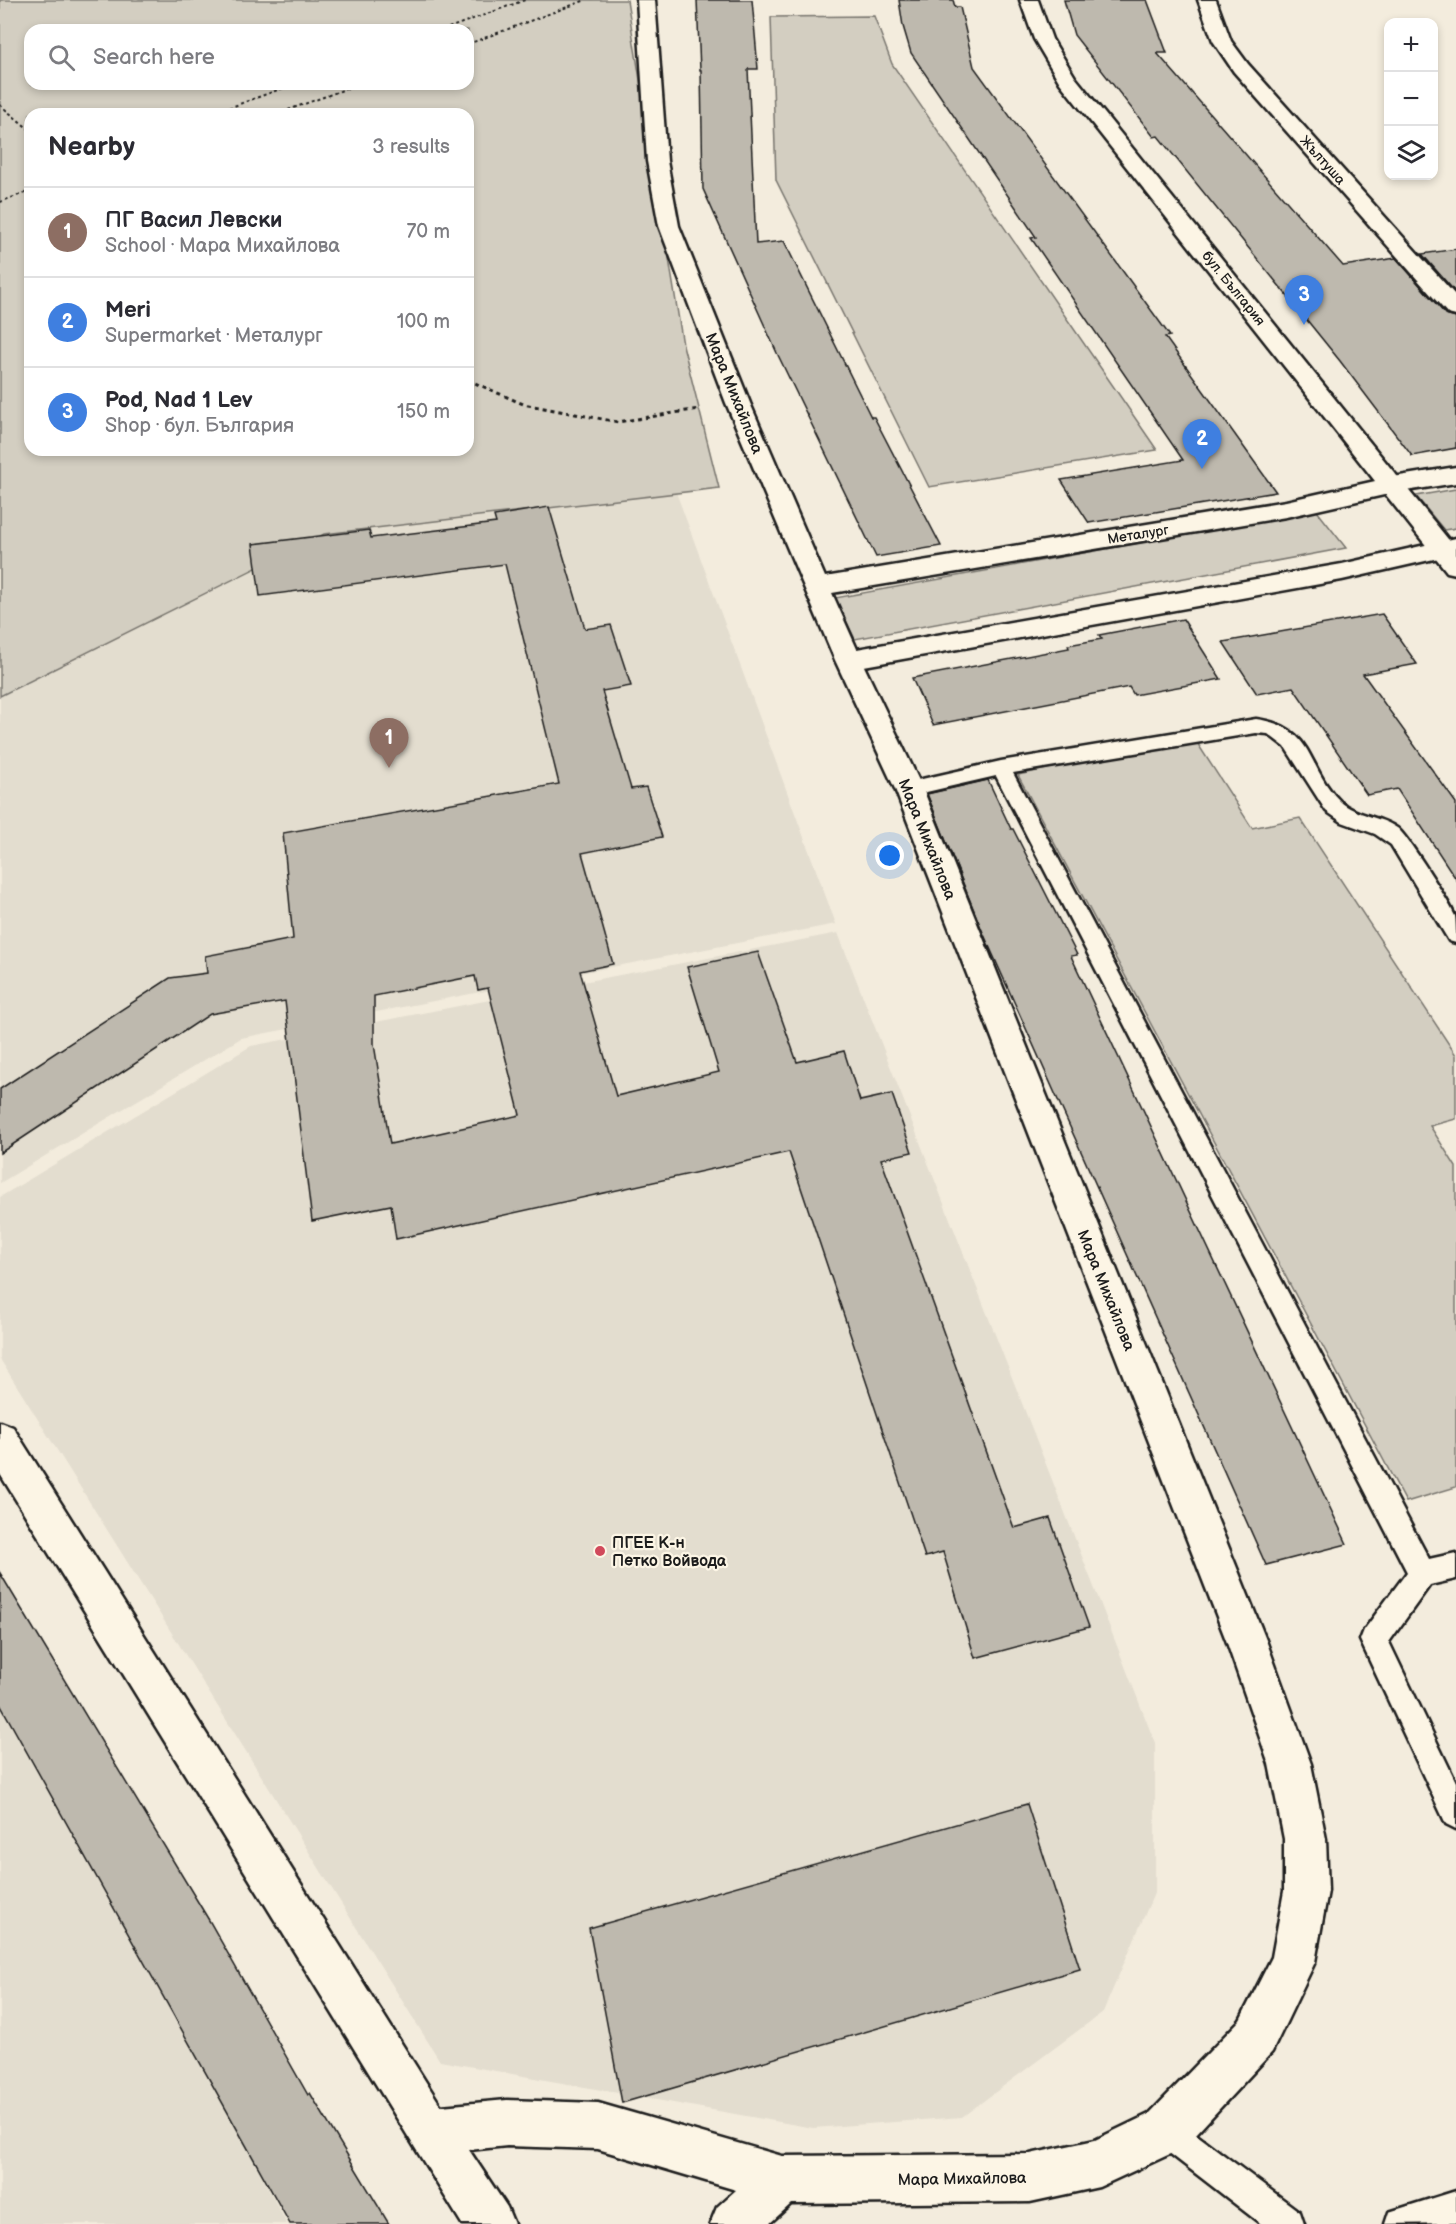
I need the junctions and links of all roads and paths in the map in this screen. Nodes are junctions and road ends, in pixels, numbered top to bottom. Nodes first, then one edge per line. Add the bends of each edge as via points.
1 (525, 0) edge
2 (586, 0) edge
3 (646, 0) edge
4 (1029, 0) edge
5 (1207, 0) edge
6 (459, 24) edge
7 (474, 42) edge
8 (278, 90) edge
9 (342, 90) edge
10 (0, 105) edge
11 (228, 108) edge
12 (294, 108) edge
13 (24, 125) edge
14 (24, 193) edge
15 (0, 202) edge
16 (1456, 309) edge
17 (474, 383) edge
18 (738, 403) junction
19 (1456, 475) edge
20 (1393, 485) junction
21 (1452, 553) edge
22 (818, 587) junction
23 (848, 660) junction
24 (1001, 768) junction
25 (909, 789) junction
26 (1456, 935) edge
27 (0, 1440) edge
28 (1456, 1566) edge
29 (1422, 1574) junction
30 (1456, 1814) edge
31 (429, 2130) junction
32 (1166, 2131) junction
33 (782, 2180) junction
34 (1456, 2207) edge
35 (490, 2224) edge
36 (734, 2224) edge
37 (1288, 2224) edge
38 (1401, 2224) edge

1 - 6 path
2 - 7 path
3 - 18 street, Мара Михайлова via 657,161 669,226
4 - 20 street, бул. България via 1043,39 1067,79
5 - 16 street, Жълтуша via 1222,41 1241,68
8 - 11 path
9 - 12 path
10 - 13 path
14 - 15 path
17 - 18 path via 523,404 618,422
18 - 22 street, Мара Михайлова
19 - 20 street, Металург
20 - 21 street, бул. България
20 - 22 street, Металург via 1286,509
21 - 23 street
22 - 23 street, Мара Михайлова
23 - 25 street, Мара Михайлова
24 - 25 lane
24 - 26 lane via 1256,726 1274,729 1287,737 1332,805 1351,819 1388,830 1398,840
24 - 29 lane
25 - 32 street, Мара Михайлова via 1246,1640 1290,1764 1305,1839 1306,1891 1293,1962 1256,2036
27 - 31 street
28 - 29 lane
29 - 30 lane via 1374,1640
31 - 33 street, Мара Михайлова via 507,2123 598,2126
31 - 35 street
32 - 33 street, Мара Михайлова via 1099,2163 1030,2178
32 - 37 lane
33 - 36 street
34 - 38 lane

